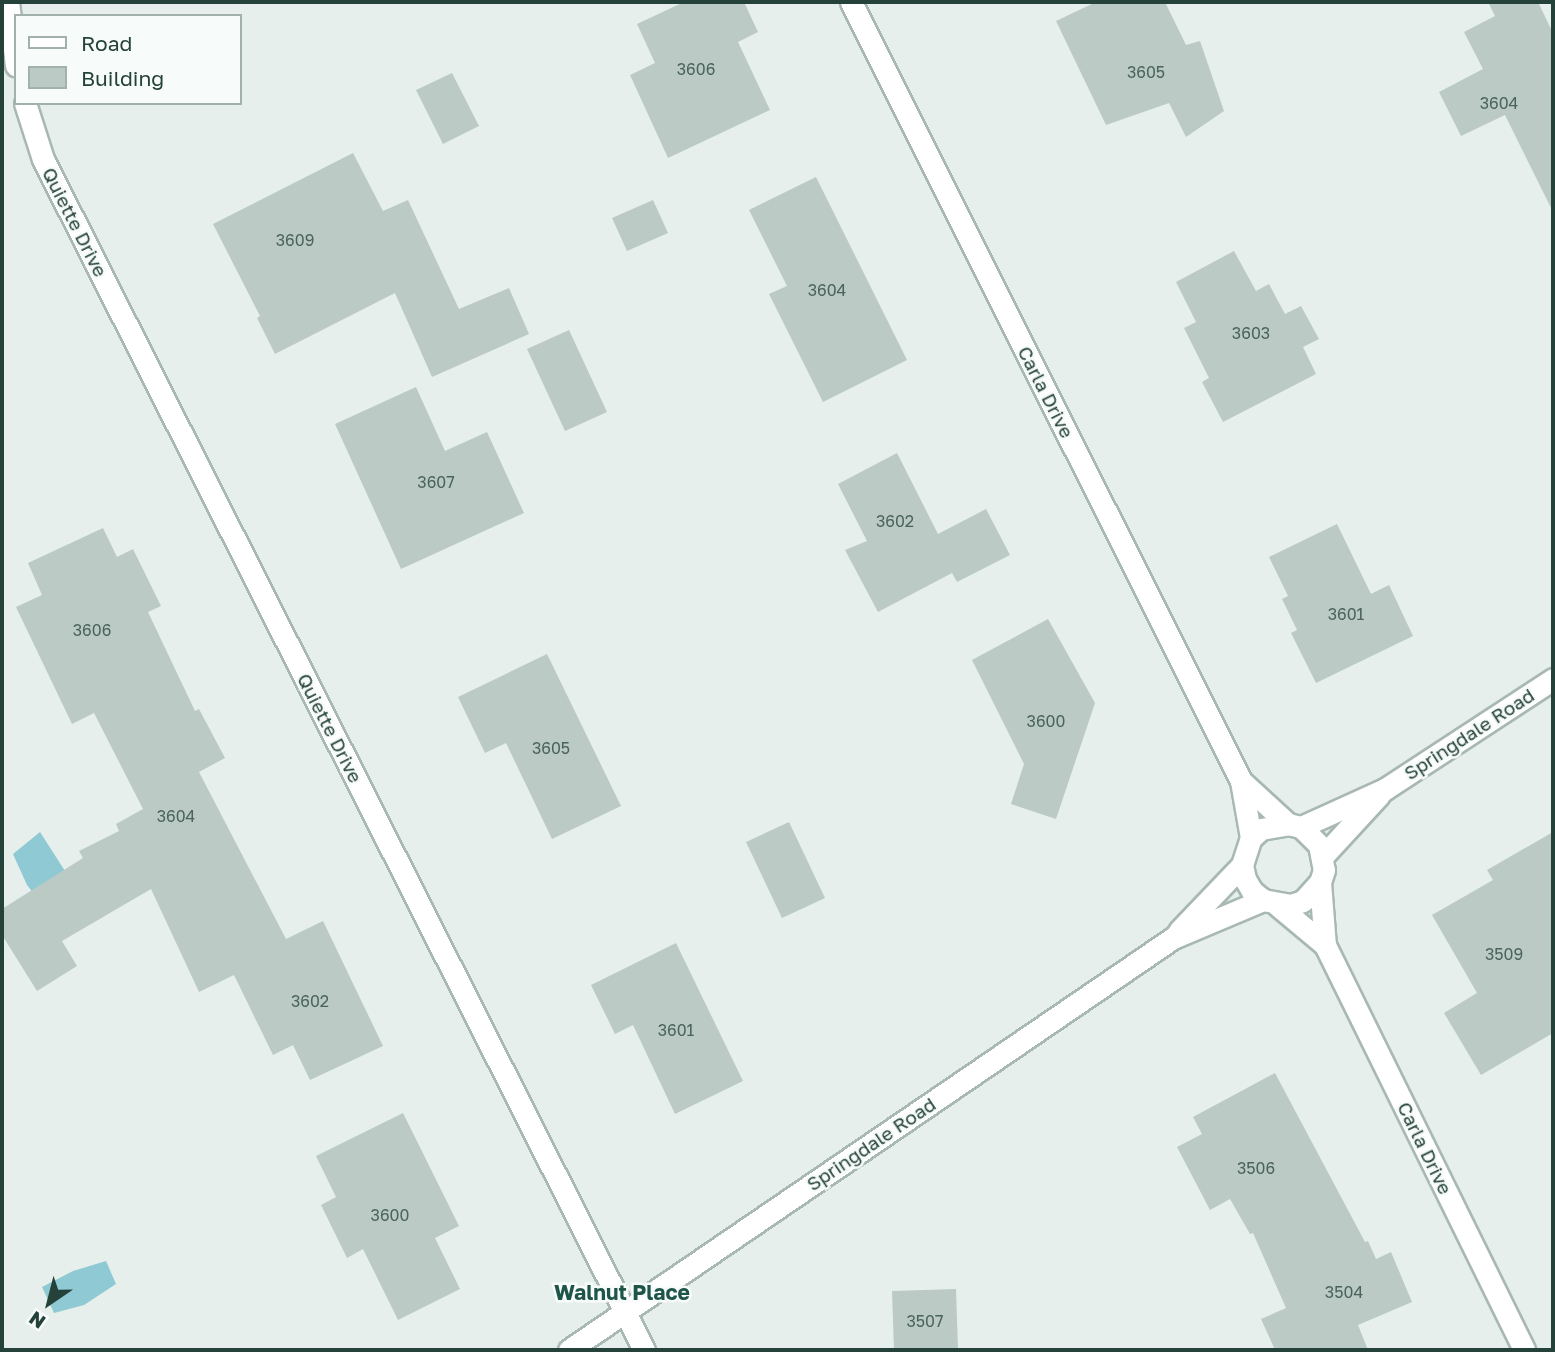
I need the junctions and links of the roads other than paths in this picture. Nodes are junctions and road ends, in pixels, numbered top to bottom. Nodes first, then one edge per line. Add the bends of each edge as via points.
1 (8, 2) edge
2 (850, 2) edge
3 (14, 49) edge
4 (26, 105) edge
5 (1553, 679) edge
6 (1241, 782) junction
7 (1385, 789) junction
8 (1294, 825) junction
9 (1251, 838) junction
10 (1323, 856) junction
11 (1242, 865) junction
12 (1320, 882) junction
13 (1270, 903) junction
14 (1172, 938) junction
15 (1325, 945) junction
16 (625, 1312) junction
17 (569, 1350) edge
18 (644, 1350) edge
19 (1524, 1350) edge

1 - 3 street
2 - 6 street, Carla Drive
4 - 16 street, Quiette Drive via 43,159
5 - 7 street, Springdale Road
6 - 8 street, Carla Drive
6 - 9 street, Carla Drive
7 - 8 street, Springdale Road
7 - 10 street, Springdale Road
8 - 9 street via 1261,829
8 - 10 street via 1311,834
9 - 11 street
10 - 12 street
11 - 13 street via 1248,886
11 - 14 street, Springdale Road
12 - 13 street via 1303,901
12 - 15 street, Carla Drive
13 - 14 street, Springdale Road
13 - 15 street, Carla Drive
14 - 16 street, Springdale Road
15 - 19 street, Carla Drive
16 - 17 street, Springdale Road
16 - 18 street, Quiette Drive

